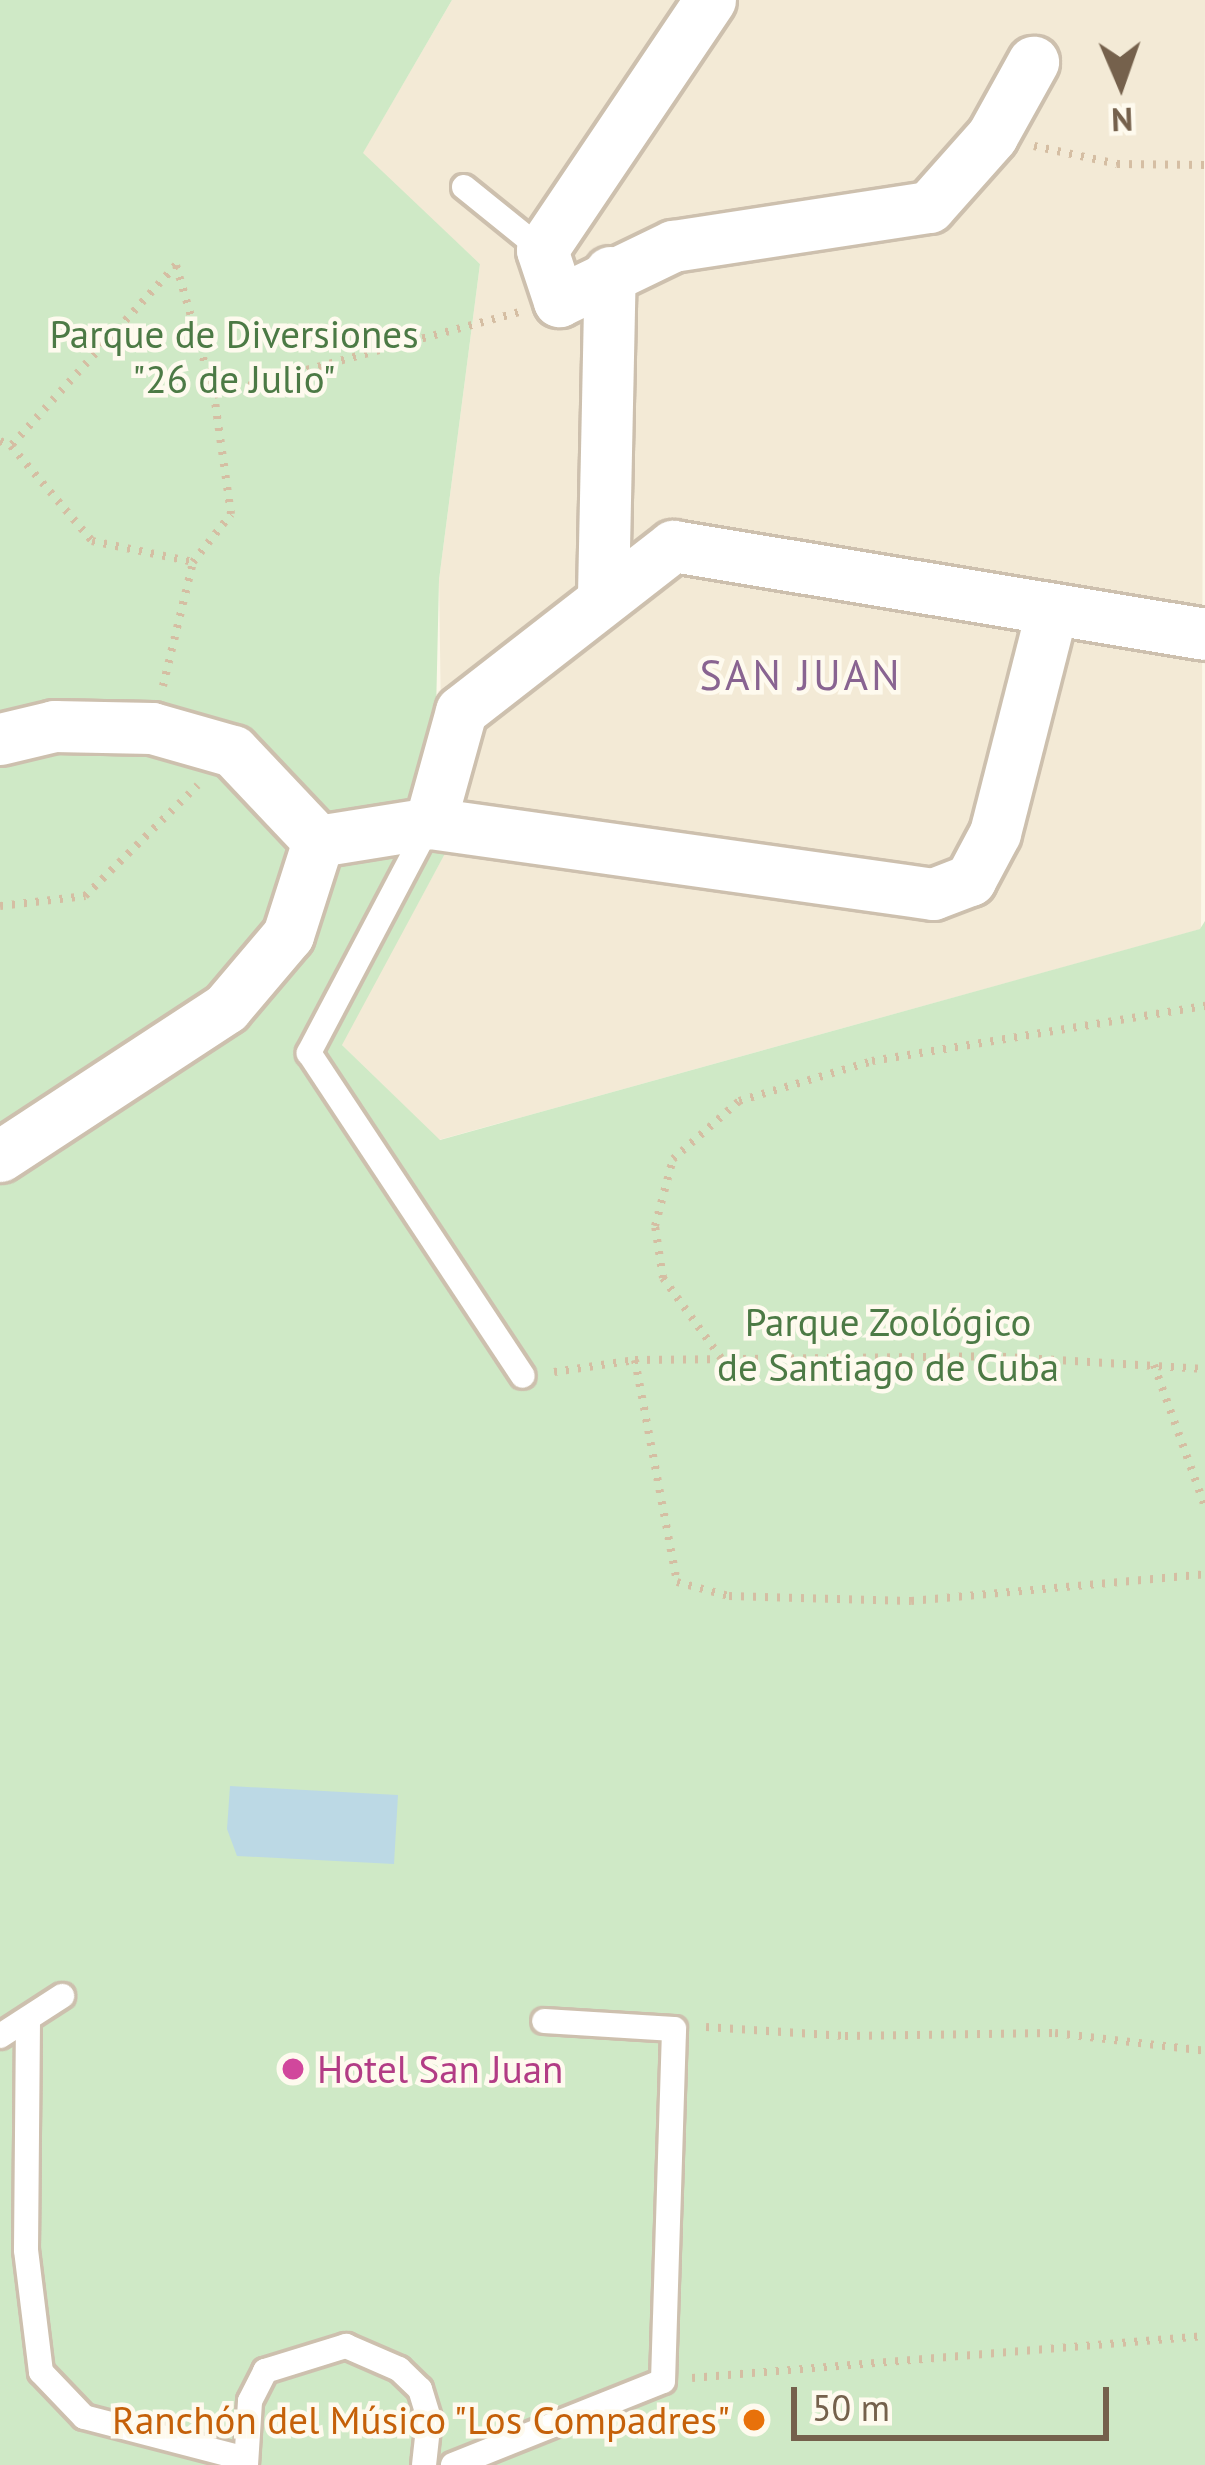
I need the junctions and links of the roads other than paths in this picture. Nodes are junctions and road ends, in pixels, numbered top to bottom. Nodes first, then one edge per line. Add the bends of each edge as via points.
1 (710, 0) edge
2 (1033, 62) dead end
3 (464, 188) dead end
4 (542, 250) junction
5 (610, 272) junction
6 (603, 595) junction
7 (1052, 610) junction
8 (1205, 634) edge
9 (0, 739) edge
10 (430, 823) junction
11 (318, 841) junction
12 (0, 1156) edge
13 (523, 1376) road end
14 (62, 1996) dead end
15 (28, 2020) junction
16 (544, 2021) dead end
17 (0, 2036) edge
18 (244, 2462) edge
19 (424, 2465) edge
20 (453, 2465) edge

1 - 4 street
2 - 5 street via 992,136 929,207 673,246
3 - 4 lane
4 - 5 street via 559,301
5 - 6 street
6 - 7 street via 673,546
6 - 10 street via 460,711
7 - 8 street
7 - 10 street via 995,833 970,880 933,894
9 - 11 street via 54,726 152,728 233,751
10 - 11 street
10 - 13 lane via 310,1053
11 - 12 street via 288,935 226,1008
14 - 15 lane
15 - 17 lane
15 - 18 lane via 26,2249 41,2372 84,2417
16 - 20 lane via 674,2029 663,2381
18 - 19 lane via 250,2401 265,2371 346,2346 399,2369 420,2389 429,2419

